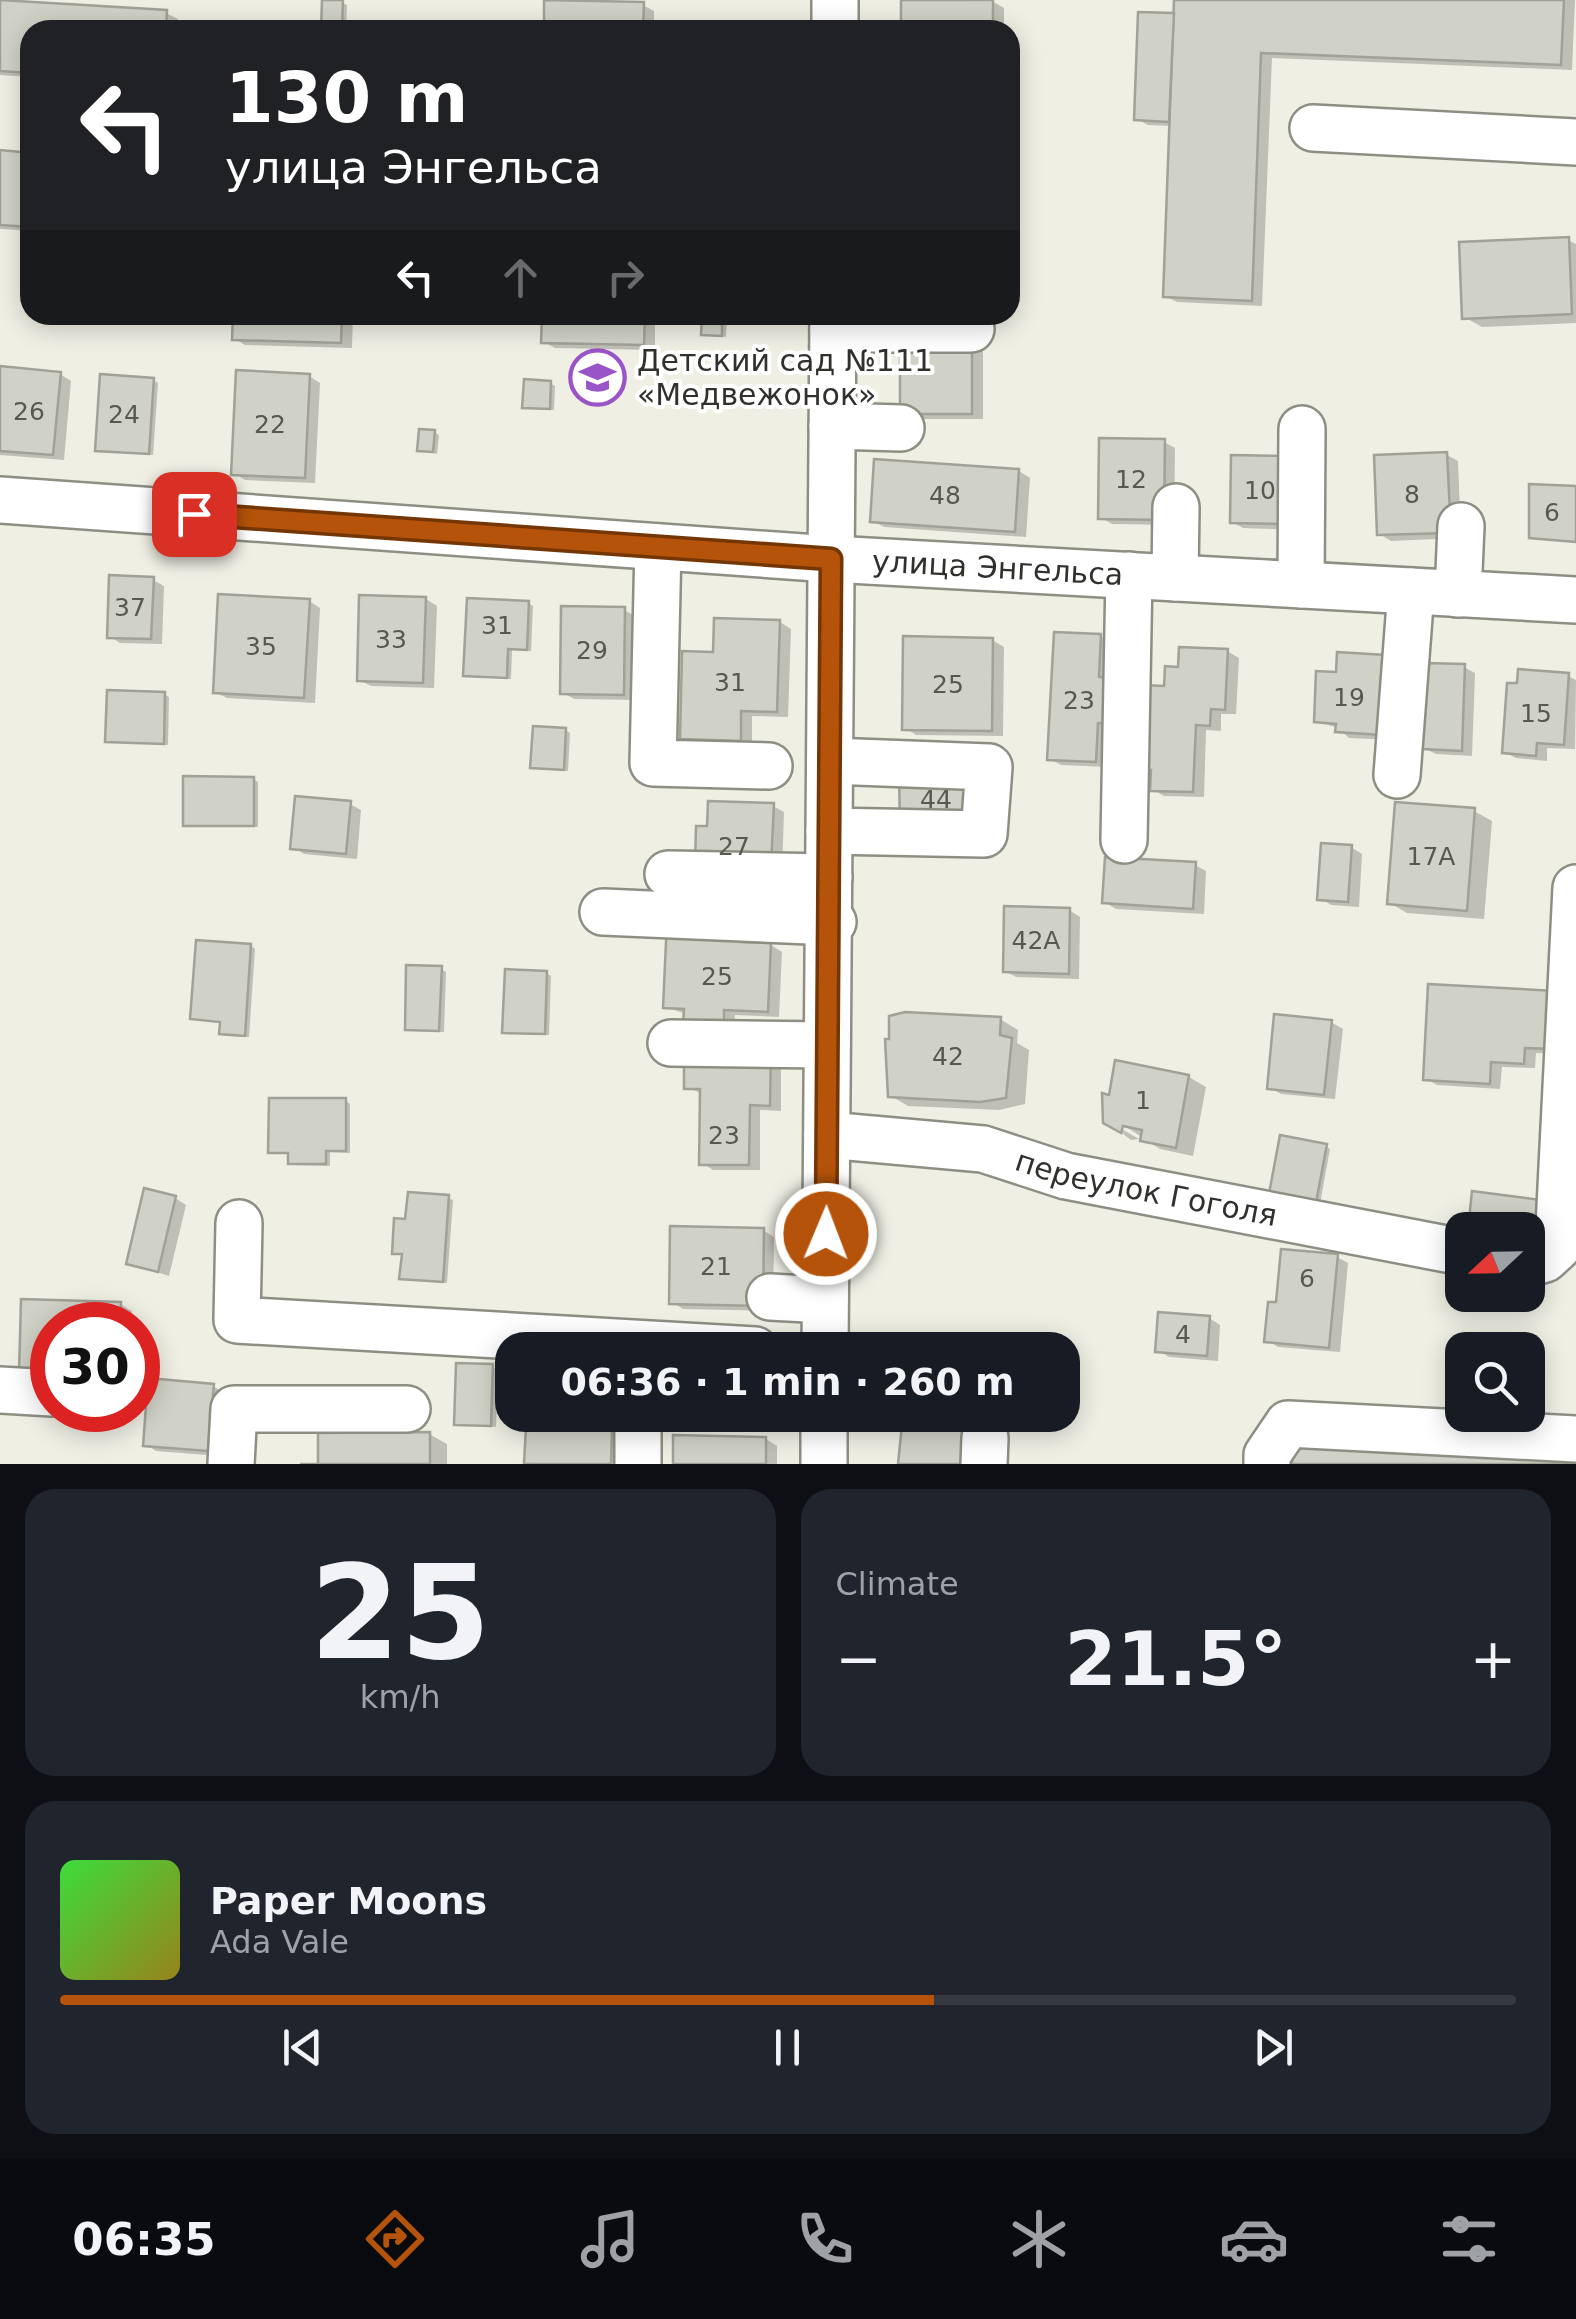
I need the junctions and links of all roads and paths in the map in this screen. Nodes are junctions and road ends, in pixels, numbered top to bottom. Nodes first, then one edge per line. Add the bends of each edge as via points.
1 (1313, 128) dead end
2 (1576, 142) edge
3 (833, 325) edge
4 (892, 325) edge
5 (971, 329) dead end
6 (832, 426) junction
7 (901, 428) dead end
8 (1302, 428) dead end
9 (0, 500) edge
10 (1176, 508) dead end
11 (1460, 526) dead end
12 (658, 547) junction
13 (831, 559) junction
14 (1128, 576) junction
15 (1175, 578) junction
16 (1301, 585) junction
17 (1411, 591) junction
18 (1458, 594) junction
19 (1576, 600) edge
20 (830, 761) junction
21 (770, 766) dead end
22 (1397, 775) dead end
23 (829, 832) junction
24 (1124, 840) dead end
25 (668, 874) dead end
26 (829, 876) junction
27 (1576, 888) edge
28 (604, 912) dead end
29 (831, 922) junction
30 (672, 1043) dead end
31 (828, 1045) junction
32 (827, 1135) junction
33 (238, 1223) dead end
34 (1545, 1233) edge
35 (1445, 1249) edge
36 (770, 1297) dead end
37 (825, 1300) junction
38 (825, 1332) edge
39 (495, 1335) edge
40 (0, 1390) edge
41 (30, 1392) edge
42 (407, 1410) dead end
43 (638, 1432) edge
44 (824, 1432) edge
45 (1576, 1439) edge
46 (231, 1464) edge
47 (638, 1464) edge
48 (824, 1464) edge
49 (1266, 1464) edge

1 - 2 street
3 - 6 street
4 - 5 street
6 - 7 street
6 - 13 street
8 - 16 street
9 - 12 street, улица Энгельса
10 - 15 street
11 - 18 street
12 - 13 street, улица Энгельса
12 - 21 street via 654,763
13 - 14 street, улица Энгельса
13 - 20 street
14 - 15 street, улица Энгельса
14 - 24 street
15 - 16 street, улица Энгельса
16 - 17 street, улица Энгельса
17 - 18 street, улица Энгельса
17 - 22 street
18 - 19 street, улица Энгельса
20 - 23 street
20 - 23 street via 989,767 984,834
23 - 26 street
25 - 26 street
26 - 29 street
27 - 34 street
28 - 29 street
29 - 31 street
30 - 31 street
31 - 32 street
32 - 35 street, переулок Гоголя via 984,1150 1066,1176
32 - 37 street
33 - 39 street via 237,1320
36 - 37 street
37 - 38 street
40 - 41 street
42 - 46 street via 234,1409
43 - 47 street
44 - 48 street
45 - 49 street via 1288,1424

